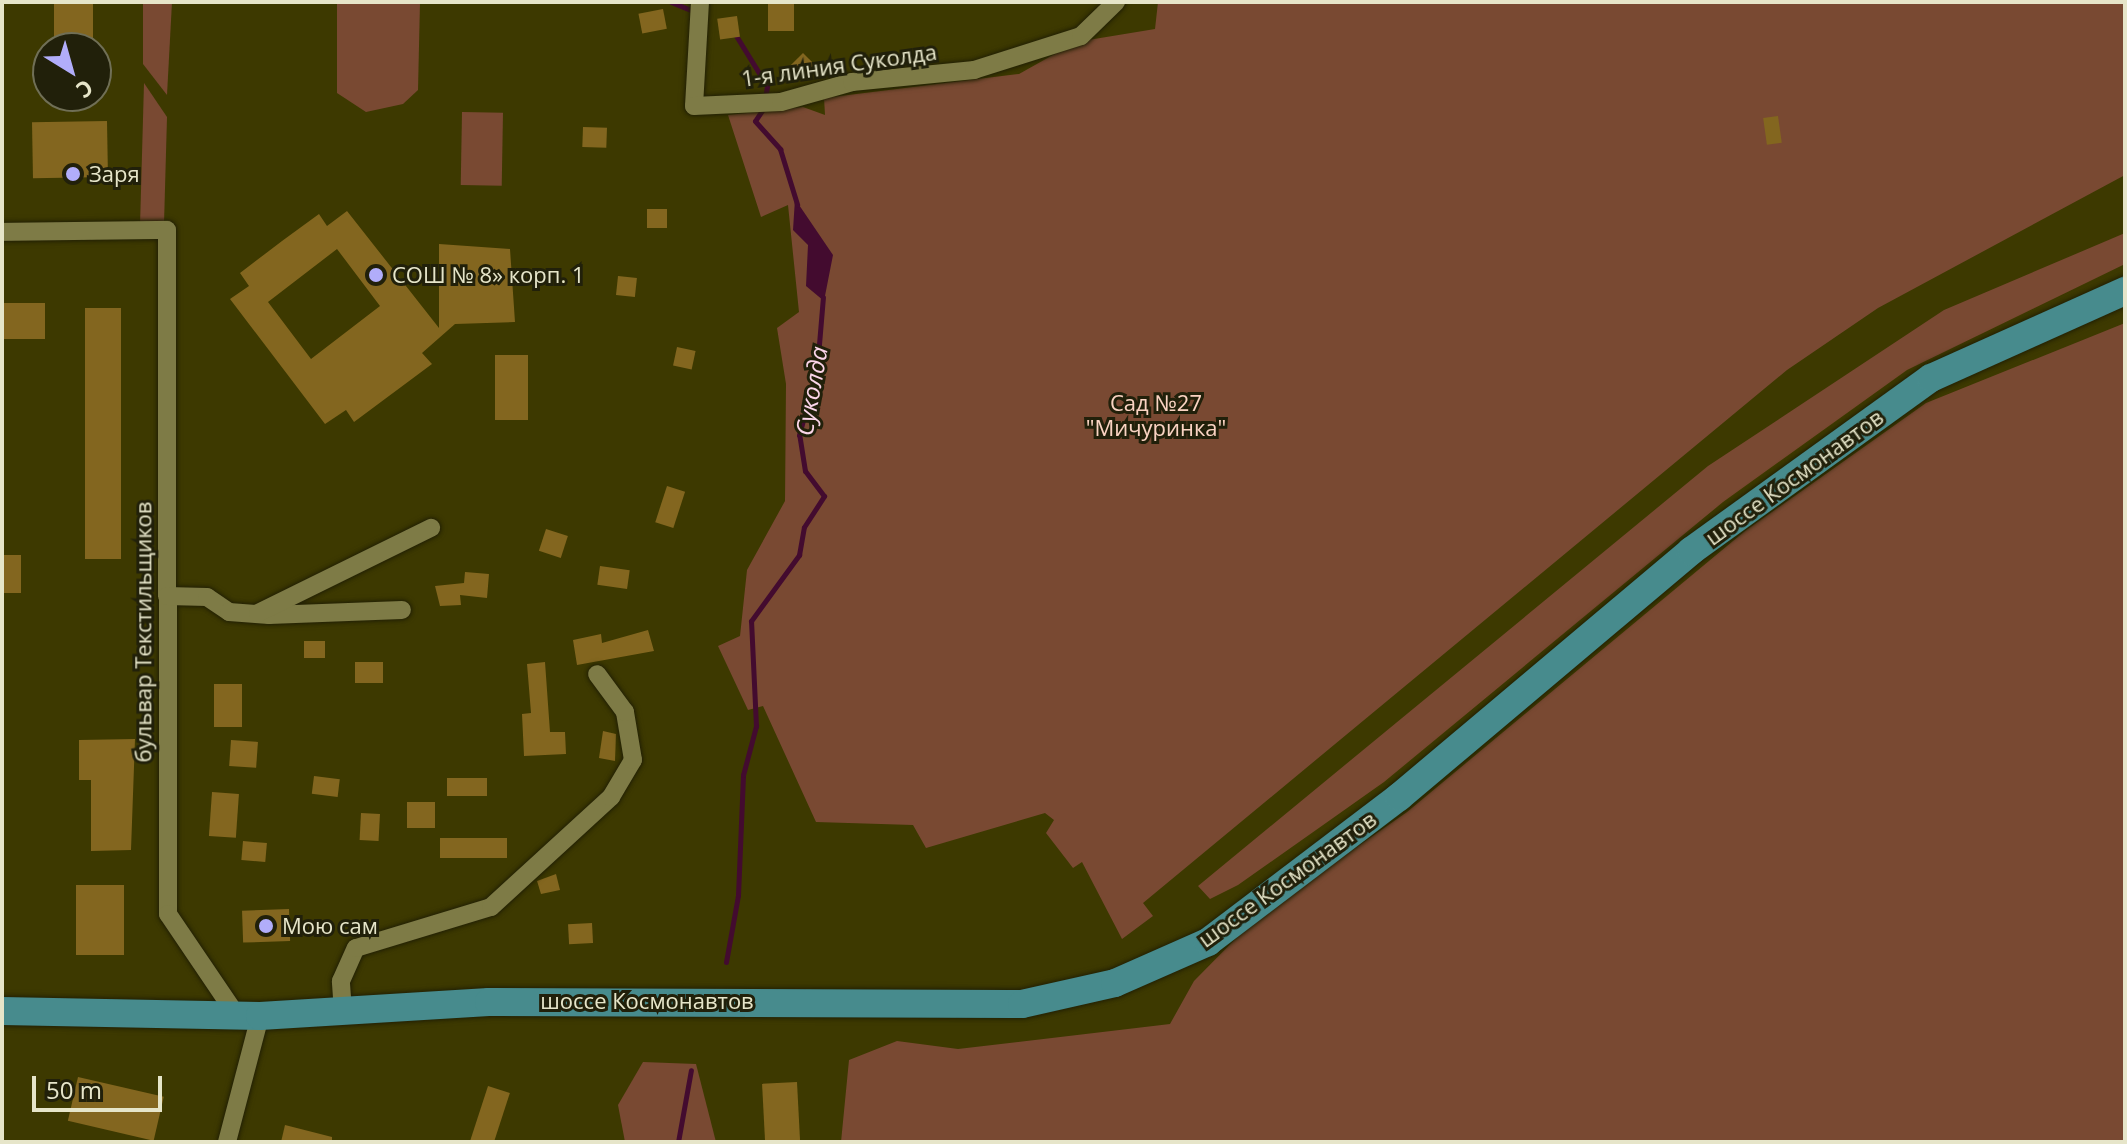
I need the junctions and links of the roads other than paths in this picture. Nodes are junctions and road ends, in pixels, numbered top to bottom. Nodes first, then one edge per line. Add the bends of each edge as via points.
1 (700, 2) edge
2 (1116, 2) edge
3 (2, 232) edge
4 (2125, 291) edge
5 (431, 528) dead end
6 (167, 596) junction
7 (402, 610) dead end
8 (256, 614) junction
9 (597, 674) dead end
10 (2, 1011) edge
11 (343, 1012) junction
12 (247, 1015) junction
13 (227, 1142) edge

1 - 2 street, 1-я линия Суколда via 694,106 781,102 852,82 974,70 1081,36
3 - 6 street, бульвар Текстильщиков via 167,230
4 - 11 main road, шоссе Космонавтов via 1931,378 1691,551 1399,797 1208,942 1115,983 1022,1004 504,1001
5 - 8 street
6 - 8 street via 207,597 229,612
6 - 12 street, бульвар Текстильщиков via 168,914
7 - 8 street
9 - 11 street via 625,712 633,760 611,797 491,907 356,948 341,981
10 - 12 main road, шоссе Космонавтов
11 - 12 main road, шоссе Космонавтов
12 - 13 street

